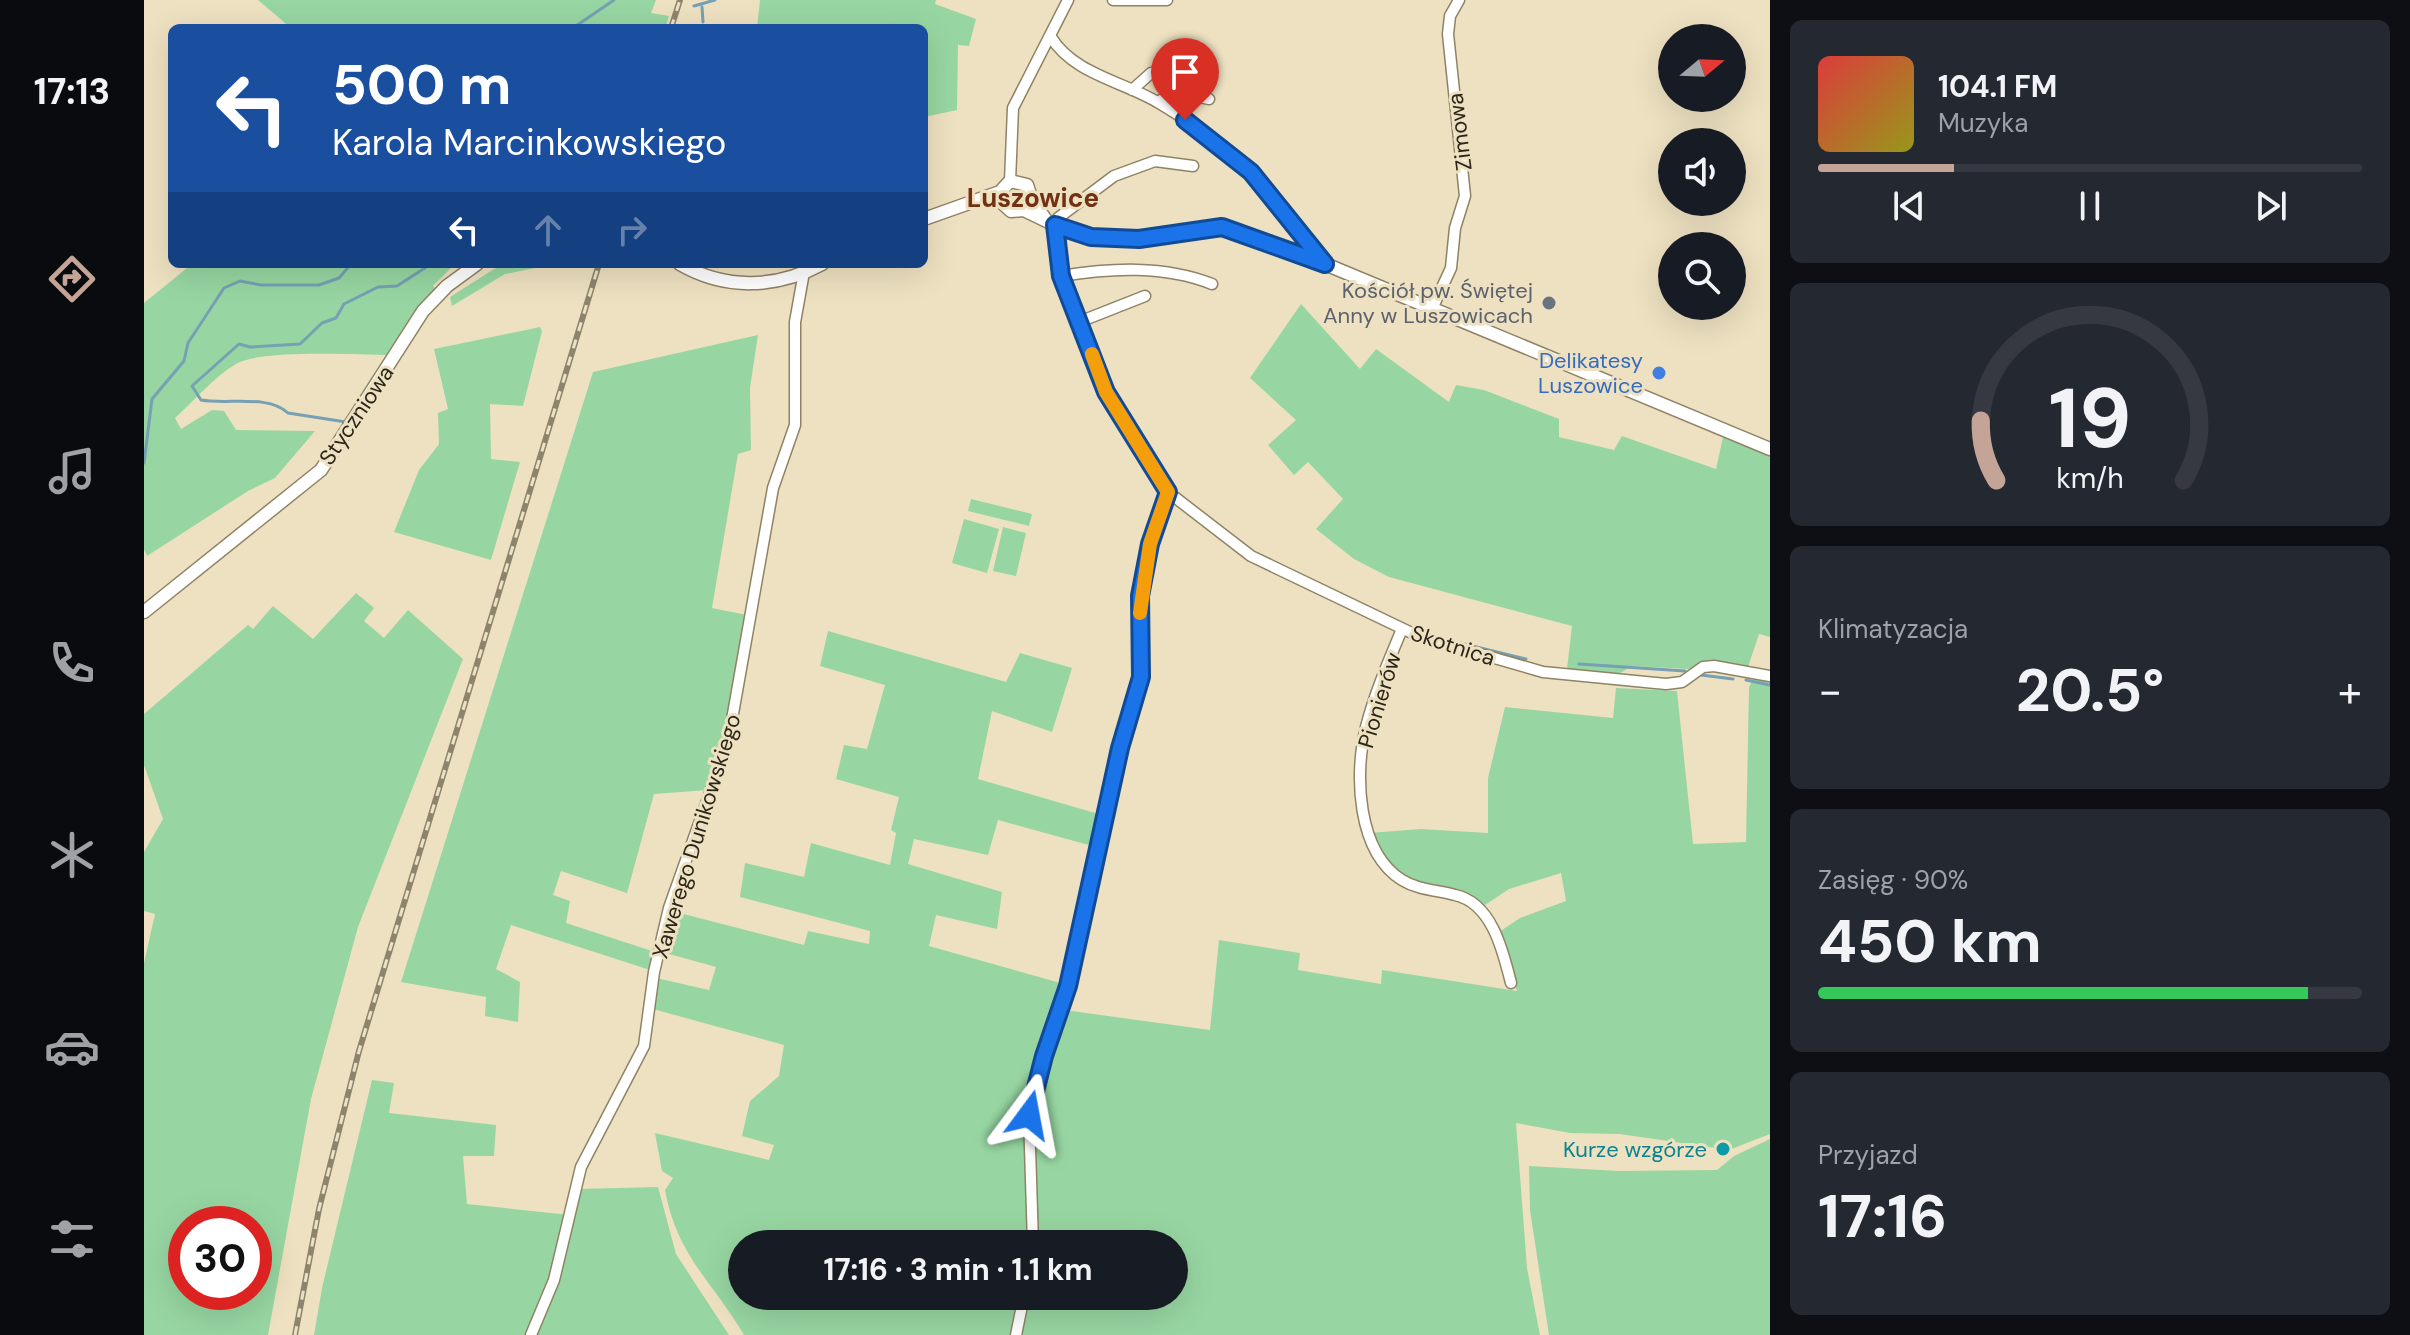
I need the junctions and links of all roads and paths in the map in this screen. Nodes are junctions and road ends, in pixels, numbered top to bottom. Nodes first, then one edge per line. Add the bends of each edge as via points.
1 (1068, 0) edge
2 (1113, 0) edge
3 (1167, 0) edge
4 (1459, 0) edge
5 (1051, 37) junction
6 (1181, 67) dead end
7 (1132, 90) junction
8 (1209, 99) dead end
9 (1158, 102) junction
10 (1193, 166) dead end
11 (1015, 181) junction
12 (1001, 197) junction
13 (1028, 205) junction
14 (928, 218) edge
15 (1051, 222) junction
16 (1325, 264) junction
17 (472, 268) edge
18 (688, 268) edge
19 (813, 268) edge
20 (804, 272) junction
21 (1061, 276) junction
22 (1212, 284) dead end
23 (1145, 296) dead end
24 (1432, 309) junction
25 (1079, 322) junction
26 (1770, 449) edge
27 (1168, 492) junction
28 (144, 612) edge
29 (1402, 629) junction
30 (1770, 676) edge
31 (1511, 983) dead end
32 (1033, 1230) edge
33 (1021, 1310) edge
34 (531, 1335) edge
35 (1016, 1335) edge

1 - 5 street
2 - 3 street
4 - 24 street, Zimowa via 1448,34 1465,196 1451,268
5 - 7 street via 1068,56
5 - 11 street via 1013,108
6 - 7 street via 1151,73
7 - 9 street
8 - 9 street via 1174,92
9 - 16 street via 1239,160
10 - 15 street via 1155,161 1114,176
11 - 12 street
11 - 13 street via 1031,192
12 - 13 street via 1011,211
12 - 14 street
13 - 15 street
15 - 16 street via 1091,237 1139,239 1222,227
15 - 21 street
16 - 24 street
17 - 28 street, Styczniowa via 423,311 321,470
18 - 20 street via 737,284
19 - 20 street
20 - 34 street, Xawerego Dunikowskiego via 795,322 795,425 773,488 728,742 669,908 644,1046 581,1167 554,1280
21 - 22 street via 1153,269
21 - 25 street
23 - 25 street
24 - 26 street
25 - 27 street via 1106,392
27 - 29 street, Skotnica via 1251,556
27 - 32 street via 1140,596 1141,677 1120,748 1068,986 1029,1115
29 - 30 street, Skotnica via 1566,676 1675,683 1714,666
29 - 31 street, Pionierów via 1364,738 1368,834 1376,855 1405,882 1469,899 1479,908 1503,950
33 - 35 street

